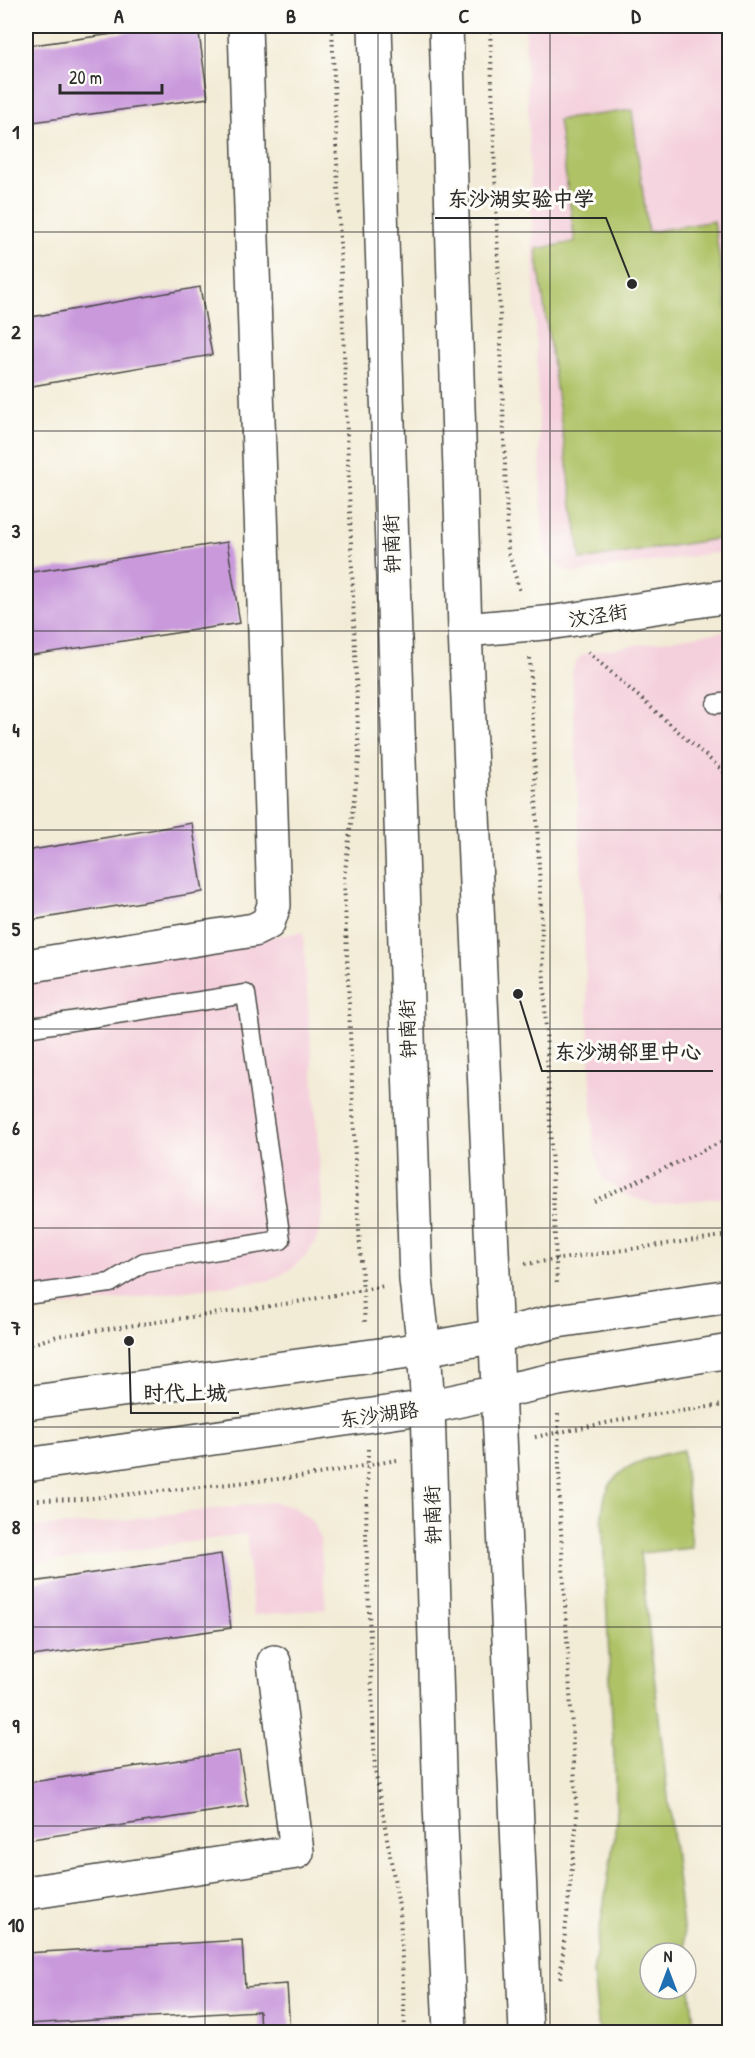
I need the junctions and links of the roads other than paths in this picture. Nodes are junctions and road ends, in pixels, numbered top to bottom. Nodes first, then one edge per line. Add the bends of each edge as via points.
1 (245, 26) edge
2 (375, 26) edge
3 (446, 26) edge
4 (729, 596) edge
5 (465, 630) junction
6 (26, 966) edge
7 (26, 1028) edge
8 (26, 1294) edge
9 (729, 1296) edge
10 (496, 1336) junction
11 (424, 1349) junction
12 (729, 1352) edge
13 (497, 1393) junction
14 (26, 1403) edge
15 (428, 1407) junction
16 (26, 1465) edge
17 (274, 1662) dead end
18 (26, 1893) edge
19 (450, 2032) edge
20 (526, 2032) edge

1 - 6 main road via 274,905 268,923 254,930
2 - 11 main road, 钟南街 via 416,1280
3 - 5 main road
4 - 5 main road, 汶泾街 via 555,622
5 - 10 main road
7 - 8 lane via 246,994 281,1240 144,1262 110,1283
9 - 10 main road via 557,1321
10 - 11 main road
10 - 13 main road
11 - 14 main road
11 - 15 main road, 钟南街
12 - 13 main road, 东沙湖路 via 558,1379
13 - 15 main road, 东沙湖路
13 - 20 main road
15 - 16 main road, 东沙湖路
15 - 19 main road, 钟南街
17 - 18 main road via 297,1852

